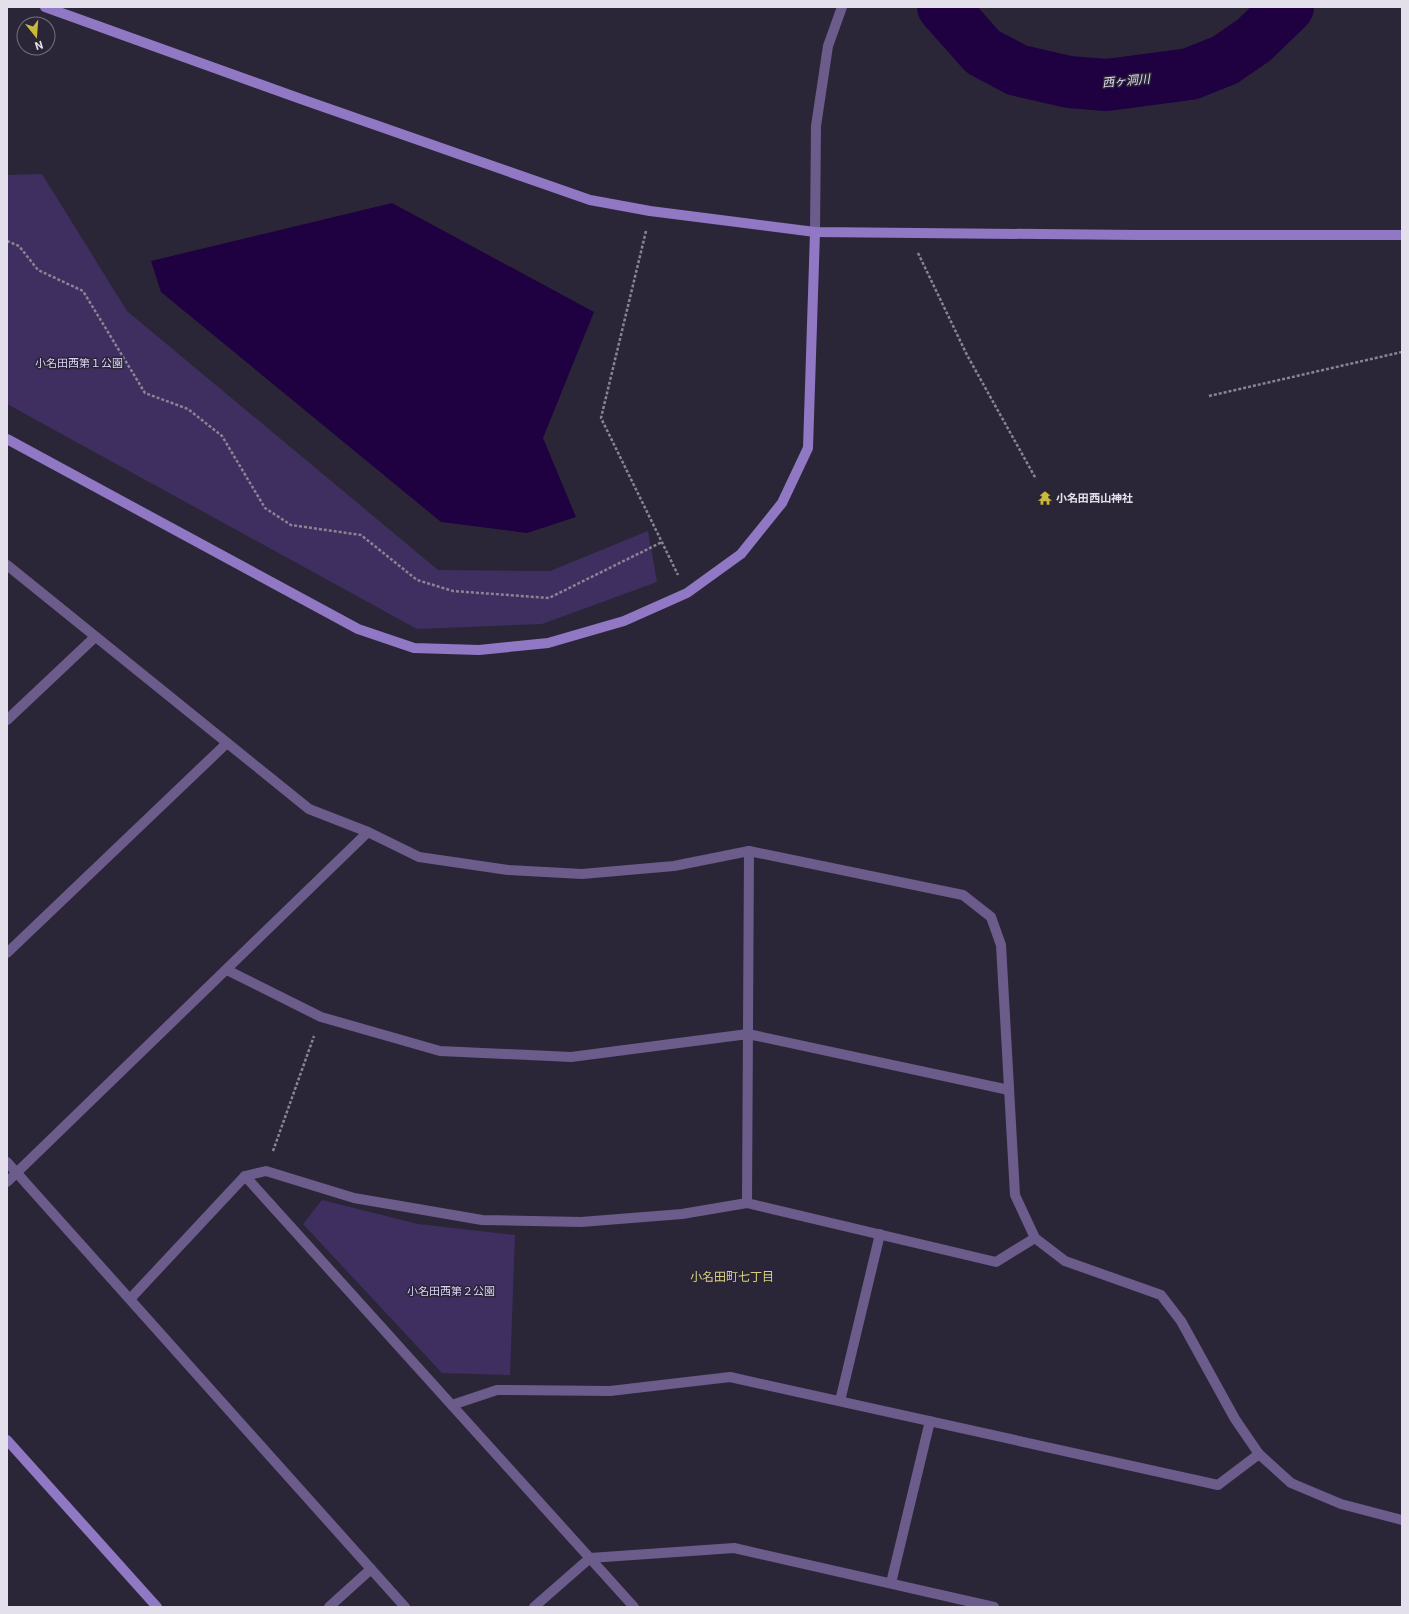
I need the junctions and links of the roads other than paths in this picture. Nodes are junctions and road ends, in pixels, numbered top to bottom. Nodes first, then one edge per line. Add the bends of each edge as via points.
1 (44, 7) edge
2 (842, 7) edge
3 (815, 232) junction
4 (1402, 235) edge
5 (7, 439) edge
6 (7, 566) edge
7 (95, 637) junction
8 (7, 720) edge
9 (227, 743) junction
10 (368, 832) junction
11 (749, 851) junction
12 (7, 953) edge
13 (226, 970) junction
14 (748, 1034) junction
15 (1009, 1090) junction
16 (7, 1162) edge
17 (17, 1173) junction
18 (245, 1176) junction
19 (7, 1182) edge
20 (747, 1203) junction
21 (880, 1234) junction
22 (1035, 1238) junction
23 (130, 1299) junction
24 (840, 1401) junction
25 (452, 1404) junction
26 (930, 1421) junction
27 (7, 1440) edge
28 (1259, 1454) junction
29 (1402, 1520) edge
30 (590, 1558) junction
31 (371, 1569) junction
32 (891, 1583) junction
33 (157, 1607) edge
34 (329, 1607) edge
35 (405, 1607) edge
36 (534, 1607) edge
37 (634, 1607) edge
38 (994, 1607) edge

1 - 3 street via 590,200 650,211
2 - 3 street via 828,46 816,126
3 - 4 street
3 - 5 street via 808,448 782,503 741,554 687,593 624,621 548,643 479,650 414,648 358,629
6 - 7 street
7 - 8 street
7 - 9 street
9 - 10 street via 309,809
9 - 12 street
10 - 11 street via 419,857 508,870 582,874 674,866
10 - 13 street
11 - 14 street
11 - 15 street via 963,895 991,917 1001,945
13 - 14 street via 321,1017 440,1050 571,1057
13 - 17 street
14 - 15 street
14 - 20 street
15 - 22 street via 1015,1195
16 - 17 street
17 - 19 street
17 - 23 street
18 - 20 street via 266,1171 354,1198 482,1220 581,1222 682,1214
18 - 23 street
18 - 25 street
20 - 21 street
21 - 22 street via 996,1262
21 - 24 street
22 - 28 street via 1065,1261 1162,1295 1181,1321 1235,1419
23 - 31 street
24 - 25 street via 730,1377 610,1391 497,1390
24 - 26 street
25 - 30 street
26 - 28 street via 1218,1485
26 - 32 street
27 - 33 street
28 - 29 street via 1291,1483 1341,1504
30 - 32 street via 734,1548
30 - 36 street
30 - 37 street
31 - 34 street
31 - 35 street
32 - 38 street

